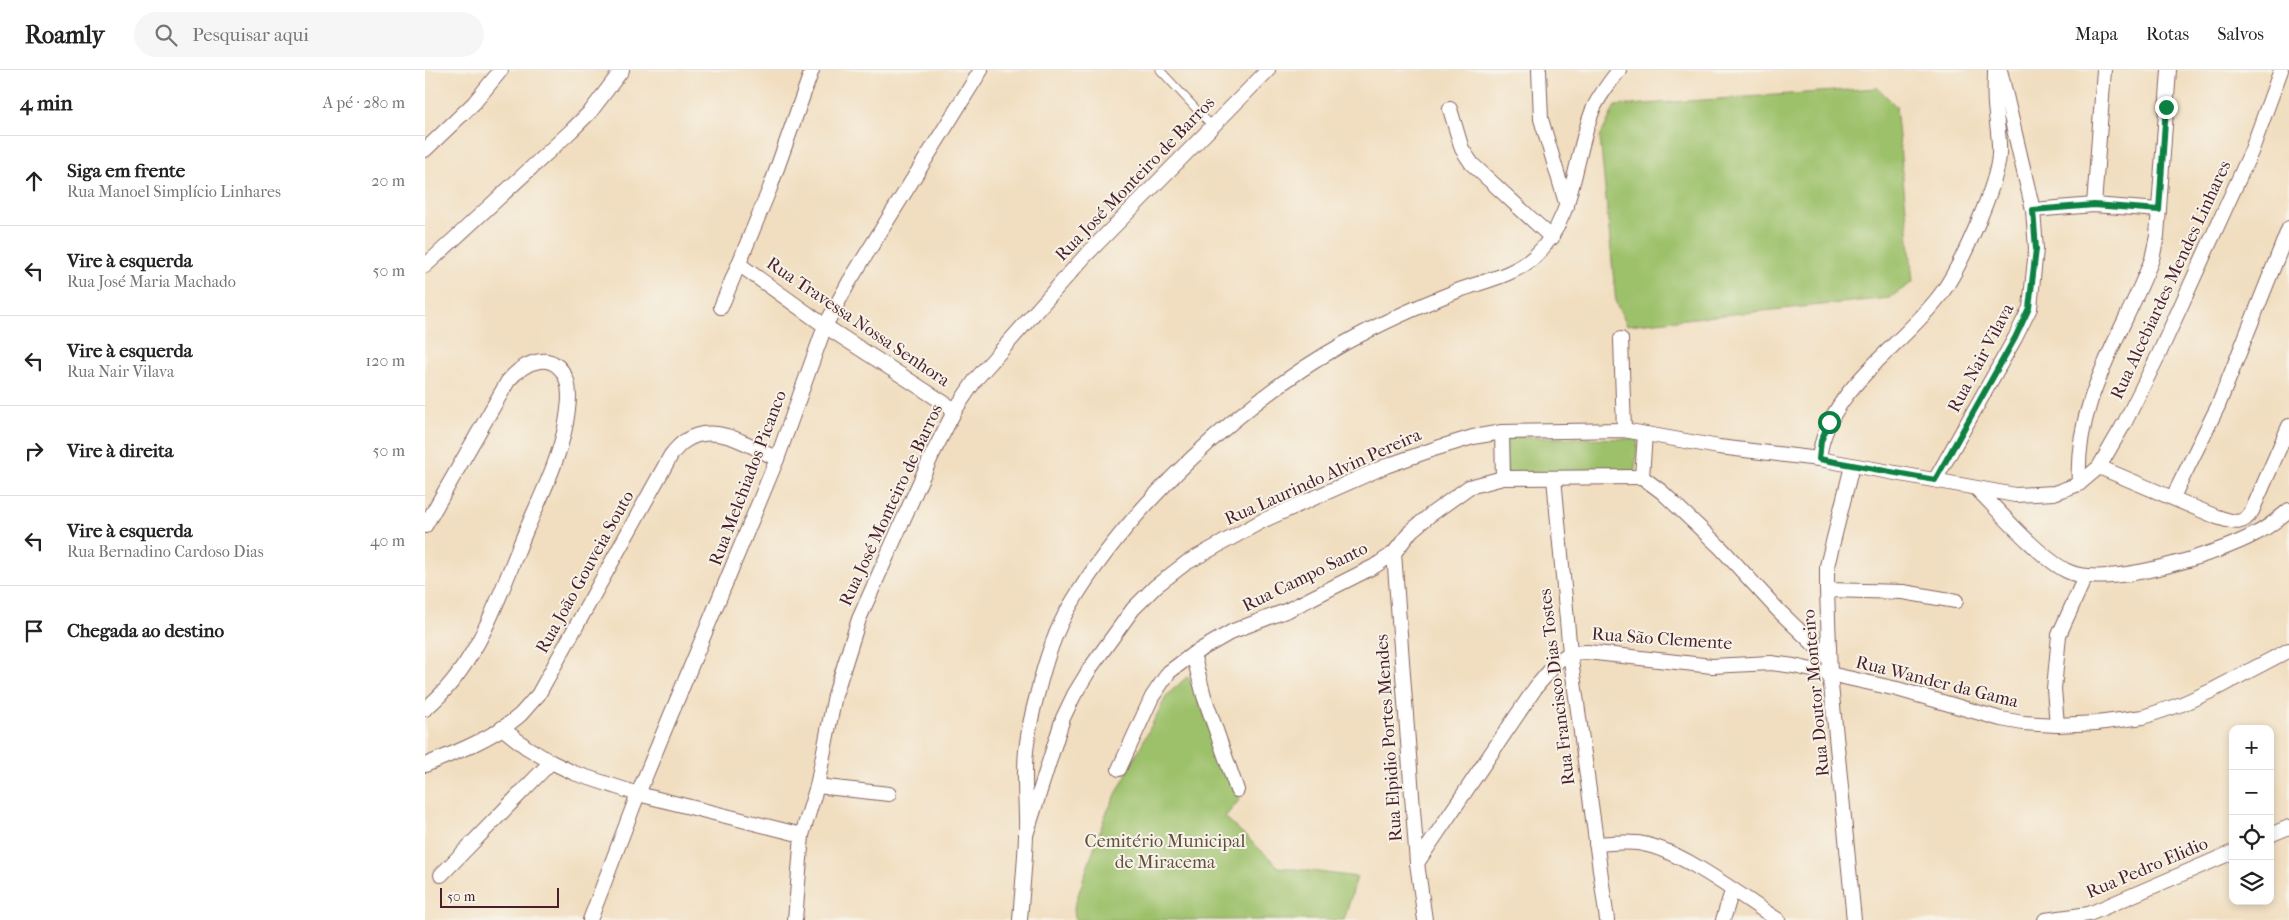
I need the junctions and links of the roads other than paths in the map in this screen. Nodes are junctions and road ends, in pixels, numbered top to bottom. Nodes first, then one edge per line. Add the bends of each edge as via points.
1 (501, 70) edge
2 (622, 70) edge
3 (812, 70) edge
4 (981, 70) edge
5 (1160, 70) edge
6 (1268, 70) edge
7 (1539, 70) edge
8 (1619, 70) edge
9 (1995, 70) edge
10 (2000, 70) edge
11 (2104, 70) edge
12 (2169, 70) edge
13 (2281, 70) edge
14 (1450, 110) dead end
15 (1212, 126) junction
16 (425, 150) edge
17 (2094, 205) junction
18 (1567, 206) junction
19 (2033, 210) junction
20 (2159, 210) junction
21 (2289, 228) edge
22 (1552, 238) junction
23 (740, 265) junction
24 (425, 266) edge
25 (721, 307) dead end
26 (825, 326) junction
27 (1621, 339) dead end
28 (955, 410) junction
29 (2289, 426) edge
30 (1624, 430) junction
31 (1502, 432) junction
32 (1645, 434) junction
33 (777, 459) junction
34 (1819, 459) junction
35 (1852, 466) junction
36 (2099, 467) junction
37 (1642, 477) junction
38 (1503, 478) junction
39 (1554, 478) junction
40 (1935, 480) junction
41 (2074, 487) junction
42 (1977, 489) junction
43 (2173, 498) junction
44 (2289, 510) edge
45 (425, 526) edge
46 (1394, 553) junction
47 (2085, 577) junction
48 (1827, 590) junction
49 (1956, 601) dead end
50 (2289, 650) edge
51 (1570, 653) junction
52 (1193, 654) junction
53 (1829, 659) junction
54 (1830, 676) junction
55 (425, 709) edge
56 (2057, 725) junction
57 (502, 728) junction
58 (551, 762) junction
59 (425, 765) edge
60 (1119, 769) dead end
61 (817, 786) junction
62 (1237, 790) dead end
63 (638, 794) junction
64 (889, 794) dead end
65 (2289, 827) edge
66 (2274, 833) edge
67 (802, 835) junction
68 (1026, 835) junction
69 (1596, 844) junction
70 (2229, 854) edge
71 (1417, 863) junction
72 (441, 875) dead end
73 (1733, 891) junction
74 (590, 920) edge
75 (795, 920) edge
76 (1020, 920) edge
77 (1425, 920) edge
78 (1607, 920) edge
79 (1723, 920) edge
80 (1778, 920) edge
81 (1854, 920) edge
82 (2045, 920) edge

1 - 16 street via 474,103
2 - 24 street via 591,111 571,131
3 - 23 street
4 - 26 street, Rua Melchiados Picanco via 853,274
5 - 15 lane
6 - 15 street, Rua José Monteiro de Barros
7 - 18 street via 1541,119
8 - 18 street via 1592,110
9 - 34 street via 1998,168 1971,237 1942,292 1838,405 1821,441
10 - 19 street, Rua Nair Vilava
11 - 17 street
12 - 20 street
13 - 36 street, Rua Alcebiardes Mendes Linhares via 2251,152 2189,288 2125,422
14 - 22 street via 1462,149 1472,164
15 - 28 street, Rua José Monteiro de Barros via 1079,264 975,379
17 - 19 street
17 - 20 street
18 - 22 street
19 - 40 street, Rua Nair Vilava via 2036,249 2029,308
20 - 41 street via 2152,259 2143,284 2108,354 2084,418
21 - 43 street via 2218,406
22 - 68 street via 1533,258 1505,275 1402,313 1318,358 1248,408 1152,500 1094,569 1068,608 1051,649 1037,696 1026,752
23 - 25 street
23 - 26 street, Rua Travessa Nossa Senhora
26 - 28 street, Rua Travessa Nossa Senhora
26 - 33 street, Rua Melchiados Picanco
27 - 30 street
28 - 61 street, Rua José Monteiro de Barros via 859,619 835,695
29 - 43 street via 2252,511 2244,522 2217,517
30 - 31 street, Rua Laurindo Alvin Pereira
30 - 32 street, Rua Laurindo Alvin Pereira
31 - 38 street
31 - 68 street, Rua Laurindo Alvin Pereira via 1473,437 1386,466 1262,521 1186,563 1156,586 1133,609 1074,695 1063,718
32 - 34 street, Rua Laurindo Alvin Pereira
32 - 37 street
33 - 57 street, Rua João Gouveia Souto via 740,440 718,434 701,433 685,441 671,455 538,695 520,715
33 - 63 street, Rua Melchiados Picanco
34 - 35 street, Rua Laurindo Alvin Pereira
35 - 40 street, Rua Laurindo Alvin Pereira
35 - 48 street, Rua Doutor Monteiro via 1827,566
36 - 41 street, Rua Alcebiardes Mendes Linhares
36 - 43 street
37 - 39 street, Rua Campo Santo
37 - 53 street via 1721,548
38 - 39 street, Rua Campo Santo
38 - 46 street, Rua Campo Santo via 1469,487 1449,500 1411,531
39 - 51 street, Rua Francisco Dias Tostes
40 - 42 street, Rua Laurindo Alvin Pereira
41 - 42 street, Rua Laurindo Alvin Pereira via 2043,495
42 - 47 street via 2051,560 2067,572
44 - 47 street via 2255,535 2216,552 2171,565
45 - 55 street via 508,381 519,368 534,361 549,361 560,369 567,382 569,402 566,425 552,469 481,636 449,688
46 - 52 street, Rua Campo Santo via 1354,578 1288,610 1233,631
46 - 71 street, Rua Elpidio Portes Mendes
47 - 56 street via 2059,635 2053,689
48 - 49 street via 1903,592
48 - 53 street, Rua Doutor Monteiro
50 - 56 street, Rua Wander da Gama via 2211,692 2143,717
51 - 54 street, Rua São Clemente via 1587,652 1713,666 1771,663
51 - 69 street, Rua Francisco Dias Tostes
51 - 71 street, Rua São Clemente via 1558,661 1536,687
52 - 60 street, Rua Campo Santo via 1169,672 1152,697
52 - 62 street
53 - 54 street, Rua Doutor Monteiro
54 - 56 street, Rua Wander da Gama via 1897,689 2001,719
54 - 81 street, Rua Doutor Monteiro
57 - 58 street
57 - 59 street, Rua João Gouveia Souto
58 - 63 street
58 - 72 street
61 - 64 street
61 - 67 street, Rua José Monteiro de Barros
63 - 67 street
63 - 74 street, Rua Melchiados Picanco
65 - 66 street
67 - 75 street, Rua José Monteiro de Barros
68 - 76 street
69 - 73 street via 1625,842 1665,850
69 - 78 street, Rua Francisco Dias Tostes
70 - 82 street, Rua Pedro Elidio via 2089,914
71 - 77 street, Rua Elpidio Portes Mendes
73 - 79 street
73 - 80 street

